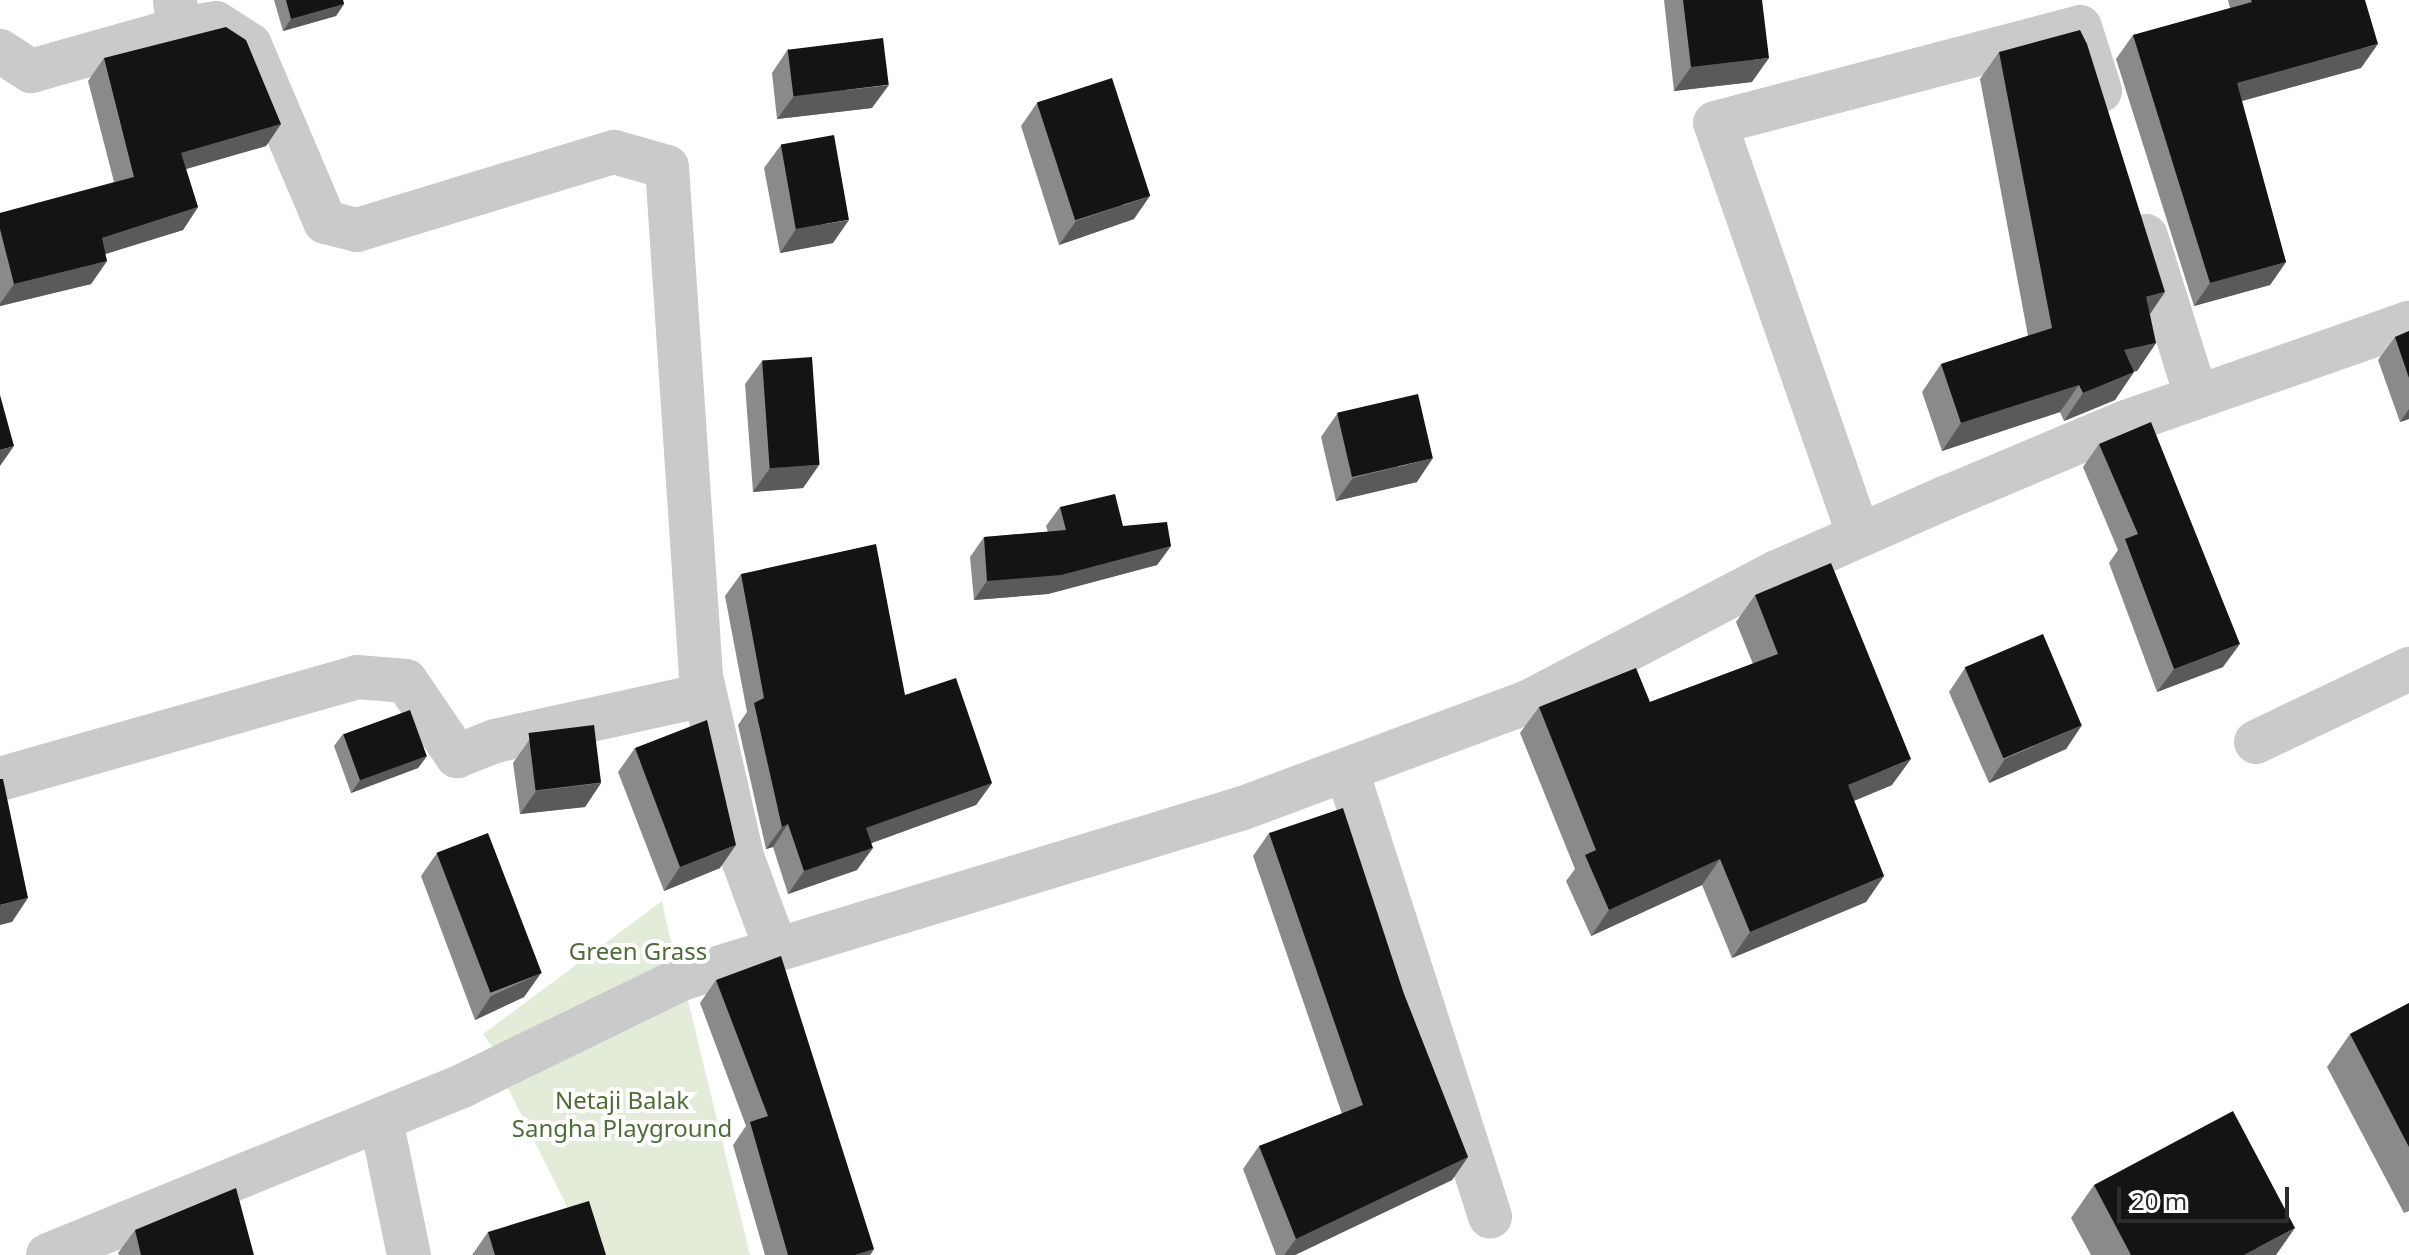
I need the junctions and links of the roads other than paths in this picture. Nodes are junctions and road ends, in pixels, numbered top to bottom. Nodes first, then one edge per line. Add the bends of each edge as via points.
1 (177, 14) edge
2 (0, 51) edge
3 (2113, 131) edge
4 (2131, 190) edge
5 (2409, 323) edge
6 (2196, 396) junction
7 (1859, 536) junction
8 (2409, 669) edge
9 (704, 695) junction
10 (2256, 742) dead end
11 (1347, 771) junction
12 (0, 779) edge
13 (776, 949) junction
14 (381, 1120) junction
15 (1490, 1217) dead end
16 (48, 1255) edge
17 (409, 1255) edge

1 - 2 street via 31,71
1 - 9 street via 216,23 250,45 325,222 357,230 614,152 667,167
3 - 7 street via 2080,27 1715,123
4 - 6 street
5 - 6 street
6 - 7 street
7 - 11 street via 1526,703
8 - 10 street
9 - 12 street via 495,741 457,756 406,681 357,677
9 - 13 street via 742,857
11 - 13 street via 958,899
11 - 15 street
13 - 14 street via 623,1003
14 - 16 street
14 - 17 street

